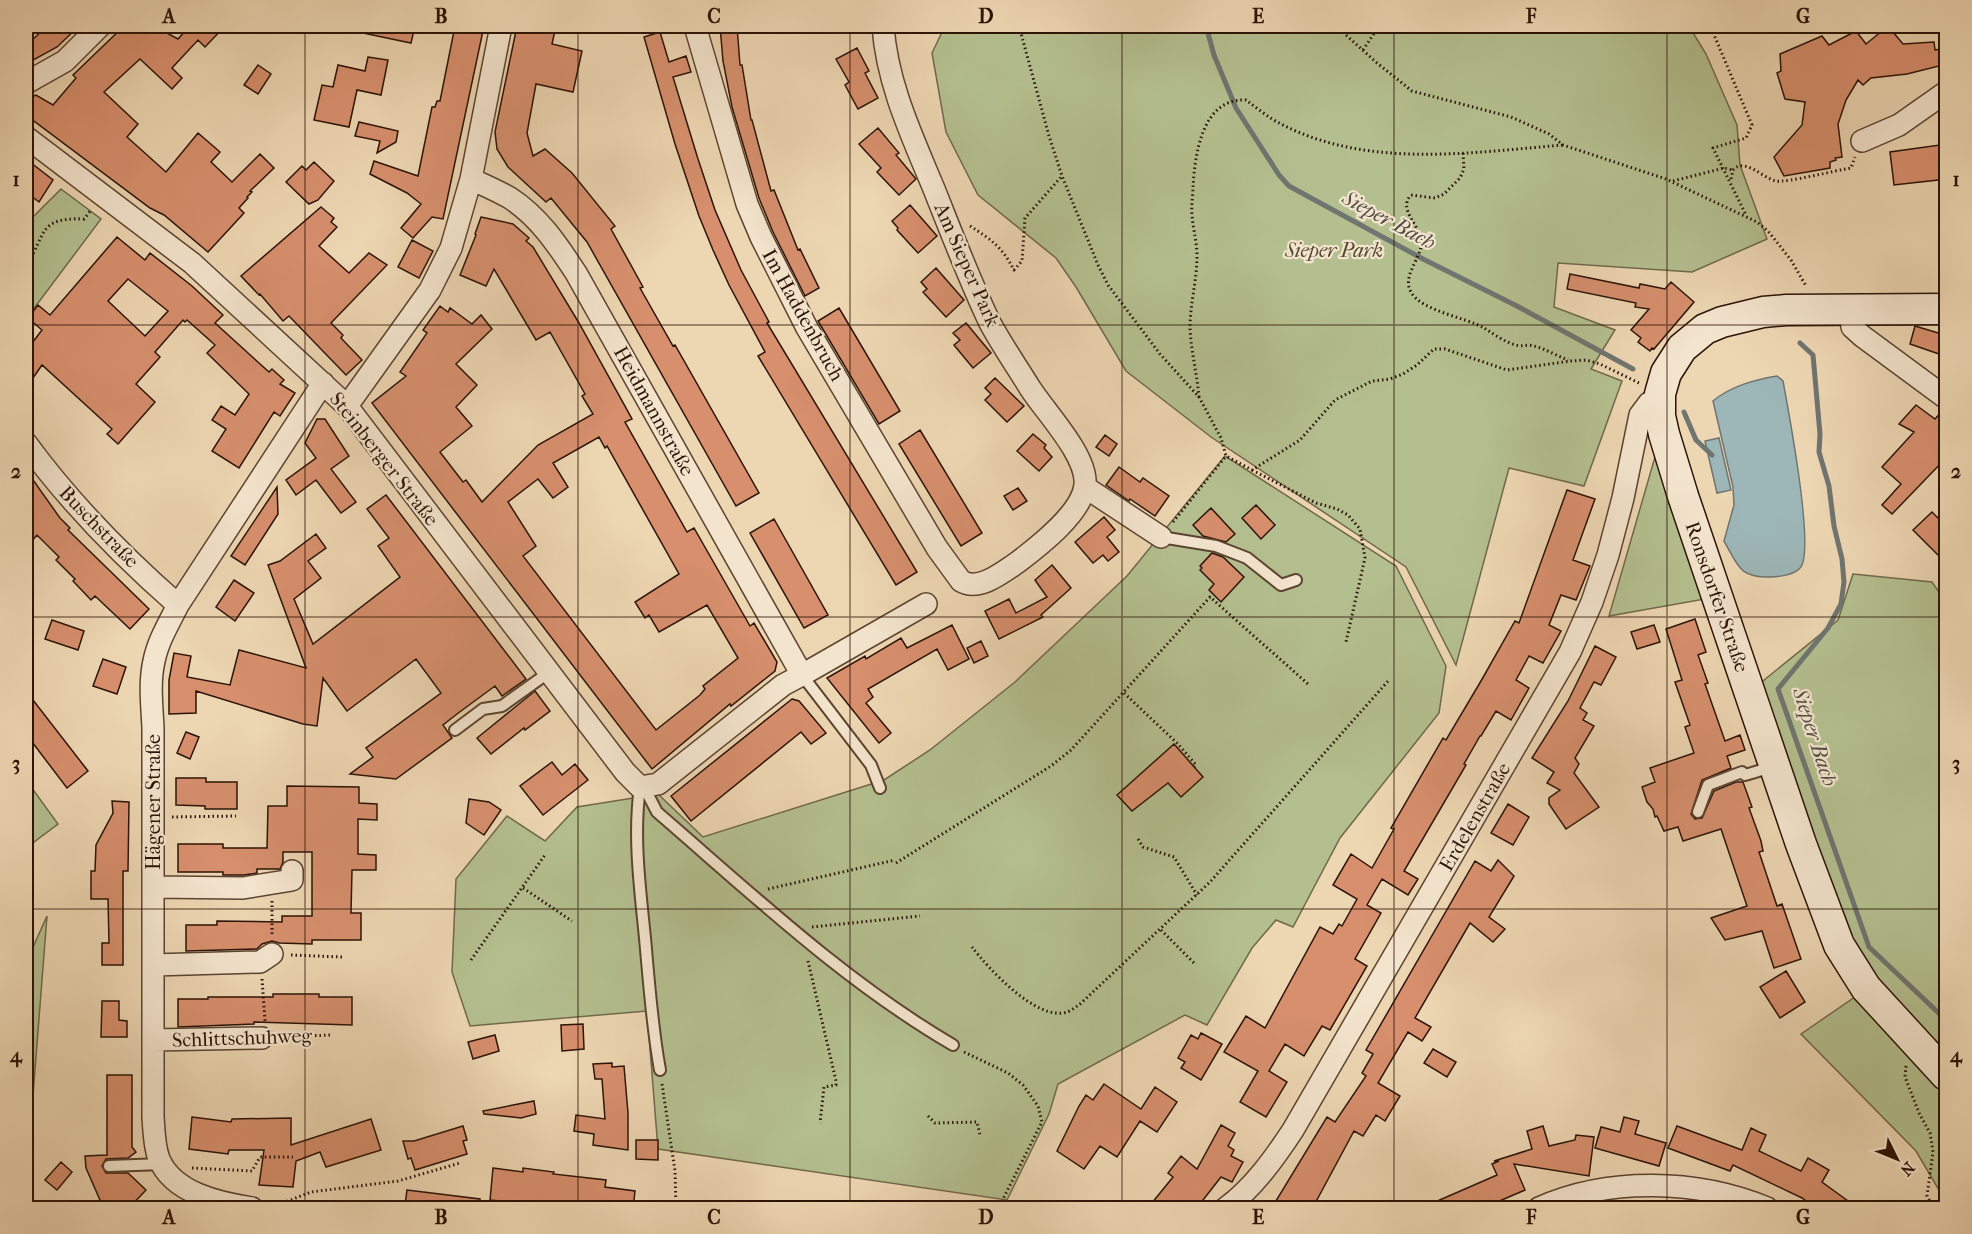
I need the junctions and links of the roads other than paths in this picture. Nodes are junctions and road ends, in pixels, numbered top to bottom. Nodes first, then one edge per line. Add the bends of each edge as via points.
1 (100, 26) edge
2 (501, 26) edge
3 (695, 26) edge
4 (710, 26) edge
5 (884, 26) edge
6 (26, 83) edge
7 (712, 83) junction
8 (1947, 92) edge
9 (26, 136) edge
10 (1862, 141) road end
11 (471, 179) junction
12 (1850, 309) junction
13 (1947, 309) edge
14 (323, 383) junction
15 (1660, 396) junction
16 (1947, 398) edge
17 (346, 406) junction
18 (26, 443) edge
19 (1085, 487) junction
20 (1161, 537) joint
21 (1296, 580) dead end
22 (926, 604) dead end
23 (178, 605) junction
24 (548, 673) junction
25 (802, 675) junction
26 (455, 730) dead end
27 (1775, 766) junction
28 (640, 786) junction
29 (880, 788) dead end
30 (1698, 812) dead end
31 (292, 872) dead end
32 (154, 887) junction
33 (272, 954) road end
34 (153, 965) junction
35 (262, 1038) road end
36 (153, 1040) junction
37 (953, 1046) road end
38 (660, 1070) road end
39 (1947, 1075) edge
40 (163, 1165) junction
41 (109, 1166) dead end
42 (1234, 1206) edge
43 (252, 1209) edge
44 (1539, 1209) edge
45 (1767, 1209) edge

1 - 6 street via 65,61
2 - 11 street
3 - 7 street, Im Haddenbruch
4 - 7 street
5 - 19 street, Am Sieper Park via 890,74 900,105 972,282 991,324 1079,458
7 - 19 street, Im Haddenbruch via 747,204 781,278 937,548 961,581 975,585 983,582 1044,543 1072,513
8 - 10 street via 1899,125
9 - 14 street, Steinberger Straße via 192,262
11 - 17 street via 451,248 430,290
11 - 25 street, Heidmannstraße via 525,209 558,246
12 - 13 main road, Ronsdorfer Straße
12 - 15 main road, Ronsdorfer Straße via 1763,312 1705,329 1673,360
12 - 16 street via 1852,327
14 - 17 street, Steinberger Straße
14 - 23 street, Hägener Straße
15 - 27 main road, Ronsdorfer Straße via 1664,434 1680,487
15 - 42 street, Erdelenstraße via 1640,415 1608,555 1570,652 1293,1131
17 - 24 street, Steinberger Straße
18 - 23 street, Buschstraße via 72,502
19 - 20 street
20 - 21 lane via 1216,546 1247,558 1281,585
22 - 25 street
23 - 32 street, Hägener Straße via 162,637 151,688
24 - 26 lane via 502,706 483,709
24 - 28 street, Steinberger Straße
25 - 28 street via 783,685 658,784
25 - 29 lane via 871,765
27 - 30 lane via 1745,776 1742,772 1708,785
27 - 39 main road, Ronsdorfer Straße via 1839,945 1866,988
28 - 37 lane via 657,812 796,932
28 - 38 lane via 636,812 641,900
31 - 32 street via 292,880 253,887
32 - 34 street, Hägener Straße
33 - 34 street via 260,962
34 - 36 street, Hägener Straße
35 - 36 street, Schlittschuhweg
36 - 40 street, Hägener Straße via 154,1135
40 - 41 lane
40 - 43 street via 189,1190
44 - 45 street via 1561,1198 1594,1191 1666,1186 1706,1190

